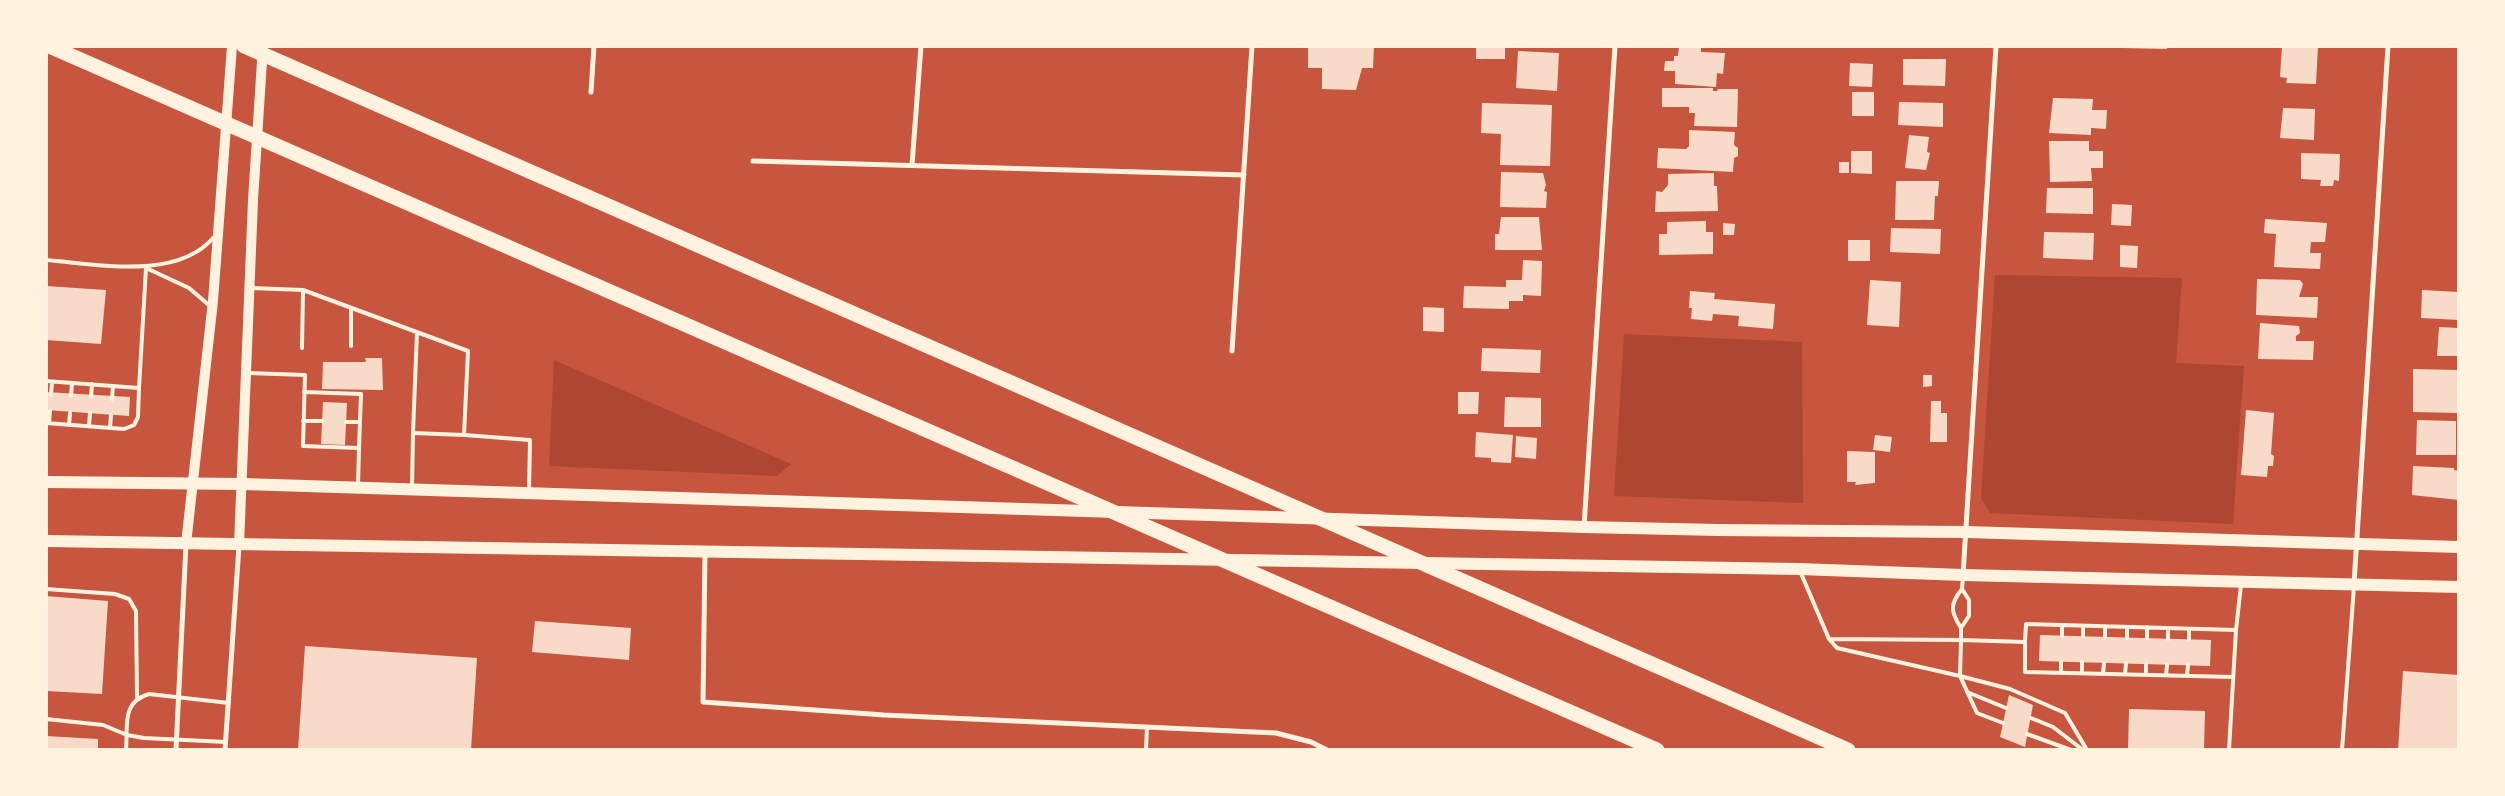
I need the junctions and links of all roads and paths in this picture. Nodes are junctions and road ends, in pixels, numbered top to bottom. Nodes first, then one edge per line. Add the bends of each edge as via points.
1 (50, 46) edge
2 (232, 46) edge
3 (244, 46) edge
4 (263, 46) edge
5 (594, 46) edge
6 (921, 46) edge
7 (1252, 46) edge
8 (1615, 46) edge
9 (1996, 46) edge
10 (2388, 46) edge
11 (591, 92) dead end
12 (753, 161) dead end
13 (912, 165) junction
14 (1244, 175) junction
15 (218, 234) junction
16 (46, 260) edge
17 (146, 268) junction
18 (251, 288) junction
19 (303, 290) junction
20 (212, 308) junction
21 (351, 308) junction
22 (416, 332) junction
23 (351, 346) dead end
24 (302, 348) dead end
25 (1232, 351) dead end
26 (248, 373) junction
27 (46, 382) edge
28 (52, 382) junction
29 (72, 383) junction
30 (92, 384) junction
31 (113, 386) junction
32 (139, 388) junction
33 (304, 392) junction
34 (51, 395) dead end
35 (71, 396) dead end
36 (92, 397) dead end
37 (112, 399) dead end
38 (50, 411) dead end
39 (70, 413) dead end
40 (90, 414) dead end
41 (111, 415) dead end
42 (303, 421) junction
43 (322, 421) dead end
44 (346, 422) dead end
45 (360, 422) junction
46 (47, 423) edge
47 (69, 425) junction
48 (89, 426) junction
49 (110, 428) junction
50 (413, 432) junction
51 (464, 435) junction
52 (359, 448) junction
53 (47, 481) edge
54 (193, 484) junction
55 (243, 484) junction
56 (358, 488) junction
57 (412, 489) junction
58 (529, 492) junction
59 (1584, 527) junction
60 (1966, 532) junction
61 (46, 541) edge
62 (2357, 543) junction
63 (186, 544) junction
64 (239, 545) junction
65 (2459, 547) edge
66 (705, 552) junction
67 (1799, 569) junction
68 (1963, 575) junction
69 (2242, 581) junction
70 (2354, 584) junction
71 (2459, 586) edge
72 (1962, 589) junction
73 (46, 590) edge
74 (2062, 625) junction
75 (2083, 626) junction
76 (2105, 626) junction
77 (2127, 627) junction
78 (2147, 627) junction
79 (1961, 628) junction
80 (2168, 628) junction
81 (2189, 629) junction
82 (2236, 630) junction
83 (2062, 636) dead end
84 (2083, 636) dead end
85 (2105, 637) dead end
86 (2127, 638) dead end
87 (2147, 638) dead end
88 (1829, 639) junction
89 (2168, 639) dead end
90 (2189, 639) dead end
91 (1961, 640) junction
92 (2025, 642) junction
93 (2061, 662) dead end
94 (2082, 662) dead end
95 (2104, 663) dead end
96 (2126, 664) dead end
97 (2146, 664) dead end
98 (2167, 665) dead end
99 (2188, 665) dead end
100 (2061, 672) junction
101 (2082, 673) junction
102 (2104, 674) junction
103 (2125, 674) junction
104 (2146, 675) junction
105 (2166, 675) junction
106 (1960, 676) junction
107 (2188, 676) junction
108 (2233, 677) junction
109 (1968, 692) junction
110 (137, 697) junction
111 (178, 698) junction
112 (228, 703) junction
113 (2006, 708) dead end
114 (2031, 718) dead end
115 (46, 719) edge
116 (2003, 723) dead end
117 (1147, 726) junction
118 (2027, 734) dead end
119 (127, 735) junction
120 (177, 740) junction
121 (226, 742) junction
122 (1841, 748) edge
123 (126, 750) edge
124 (176, 750) edge
125 (225, 750) edge
126 (1146, 750) edge
127 (1327, 750) edge
128 (1658, 750) edge
129 (2071, 750) edge
130 (2083, 750) edge
131 (2087, 750) edge
132 (2229, 750) edge
133 (2342, 750) edge

1 - 128 highway
2 - 15 main road
3 - 122 highway
4 - 18 main road
5 - 11 street
6 - 13 street
7 - 14 street
8 - 59 street
9 - 60 street
10 - 62 street
12 - 13 street
13 - 14 street
14 - 25 street
15 - 17 lane via 206,247 192,255
15 - 20 main road
16 - 17 lane
17 - 20 lane via 189,288
17 - 32 lane
18 - 19 lane
18 - 26 main road
19 - 21 lane
19 - 24 lane
20 - 54 main road
21 - 22 lane
21 - 23 lane
22 - 50 lane
22 - 51 lane via 468,351
26 - 33 lane via 305,376
26 - 55 main road
27 - 28 lane
28 - 29 lane
28 - 34 lane
29 - 30 lane
29 - 35 lane
30 - 31 lane
30 - 36 lane
31 - 32 lane
31 - 37 lane
32 - 49 lane via 138,417 134,425 124,429
33 - 42 lane
33 - 45 lane via 361,394
38 - 46 lane
39 - 47 lane
40 - 48 lane
41 - 49 lane
42 - 43 lane
42 - 52 lane via 303,446
44 - 45 lane
45 - 52 lane
46 - 47 lane
47 - 48 lane
48 - 49 lane
50 - 51 lane
50 - 57 lane
51 - 58 lane via 530,440
52 - 56 lane
53 - 54 main road
54 - 55 main road
54 - 63 main road
55 - 56 main road
55 - 64 main road
56 - 57 main road
57 - 58 main road
58 - 59 main road
59 - 60 main road
60 - 62 main road
60 - 68 street
61 - 63 main road
62 - 65 main road
62 - 70 street
63 - 64 main road
63 - 111 street
64 - 66 main road
64 - 112 street
66 - 67 main road
66 - 117 street via 703,702
67 - 68 main road
67 - 88 lane
68 - 69 main road
68 - 72 lane
69 - 70 main road
69 - 82 lane
70 - 71 main road
70 - 133 lane
72 - 79 lane via 1969,600 1969,616
72 - 79 lane via 1954,600 1953,615
73 - 110 lane via 115,594 129,599 136,612
74 - 75 lane
74 - 83 lane
74 - 92 lane via 2026,624
75 - 76 lane
75 - 84 lane
76 - 77 lane
76 - 85 lane
77 - 78 lane
77 - 86 lane
78 - 80 lane
78 - 87 lane
79 - 91 lane
80 - 81 lane
80 - 89 lane
81 - 82 lane
81 - 90 lane
82 - 108 lane
88 - 91 lane
88 - 106 lane via 1838,648
91 - 92 lane
91 - 106 lane
92 - 100 lane via 2025,672
93 - 100 lane
94 - 101 lane
95 - 102 lane
96 - 103 lane
97 - 104 lane
98 - 105 lane
99 - 107 lane
100 - 101 lane
101 - 102 lane
102 - 103 lane
103 - 104 lane
104 - 105 lane
105 - 107 lane
106 - 109 lane
106 - 131 lane via 2010,689 2065,713
107 - 108 lane
108 - 132 lane
109 - 113 lane
109 - 116 lane via 1976,713
110 - 111 lane via 149,694
110 - 119 lane via 128,711
111 - 112 lane
111 - 120 street
112 - 121 street
114 - 130 lane via 2053,727
115 - 119 lane via 103,725
117 - 126 lane
117 - 127 street via 1276,733
118 - 129 lane
119 - 120 lane
119 - 123 lane
120 - 121 lane
120 - 124 street
121 - 125 street

